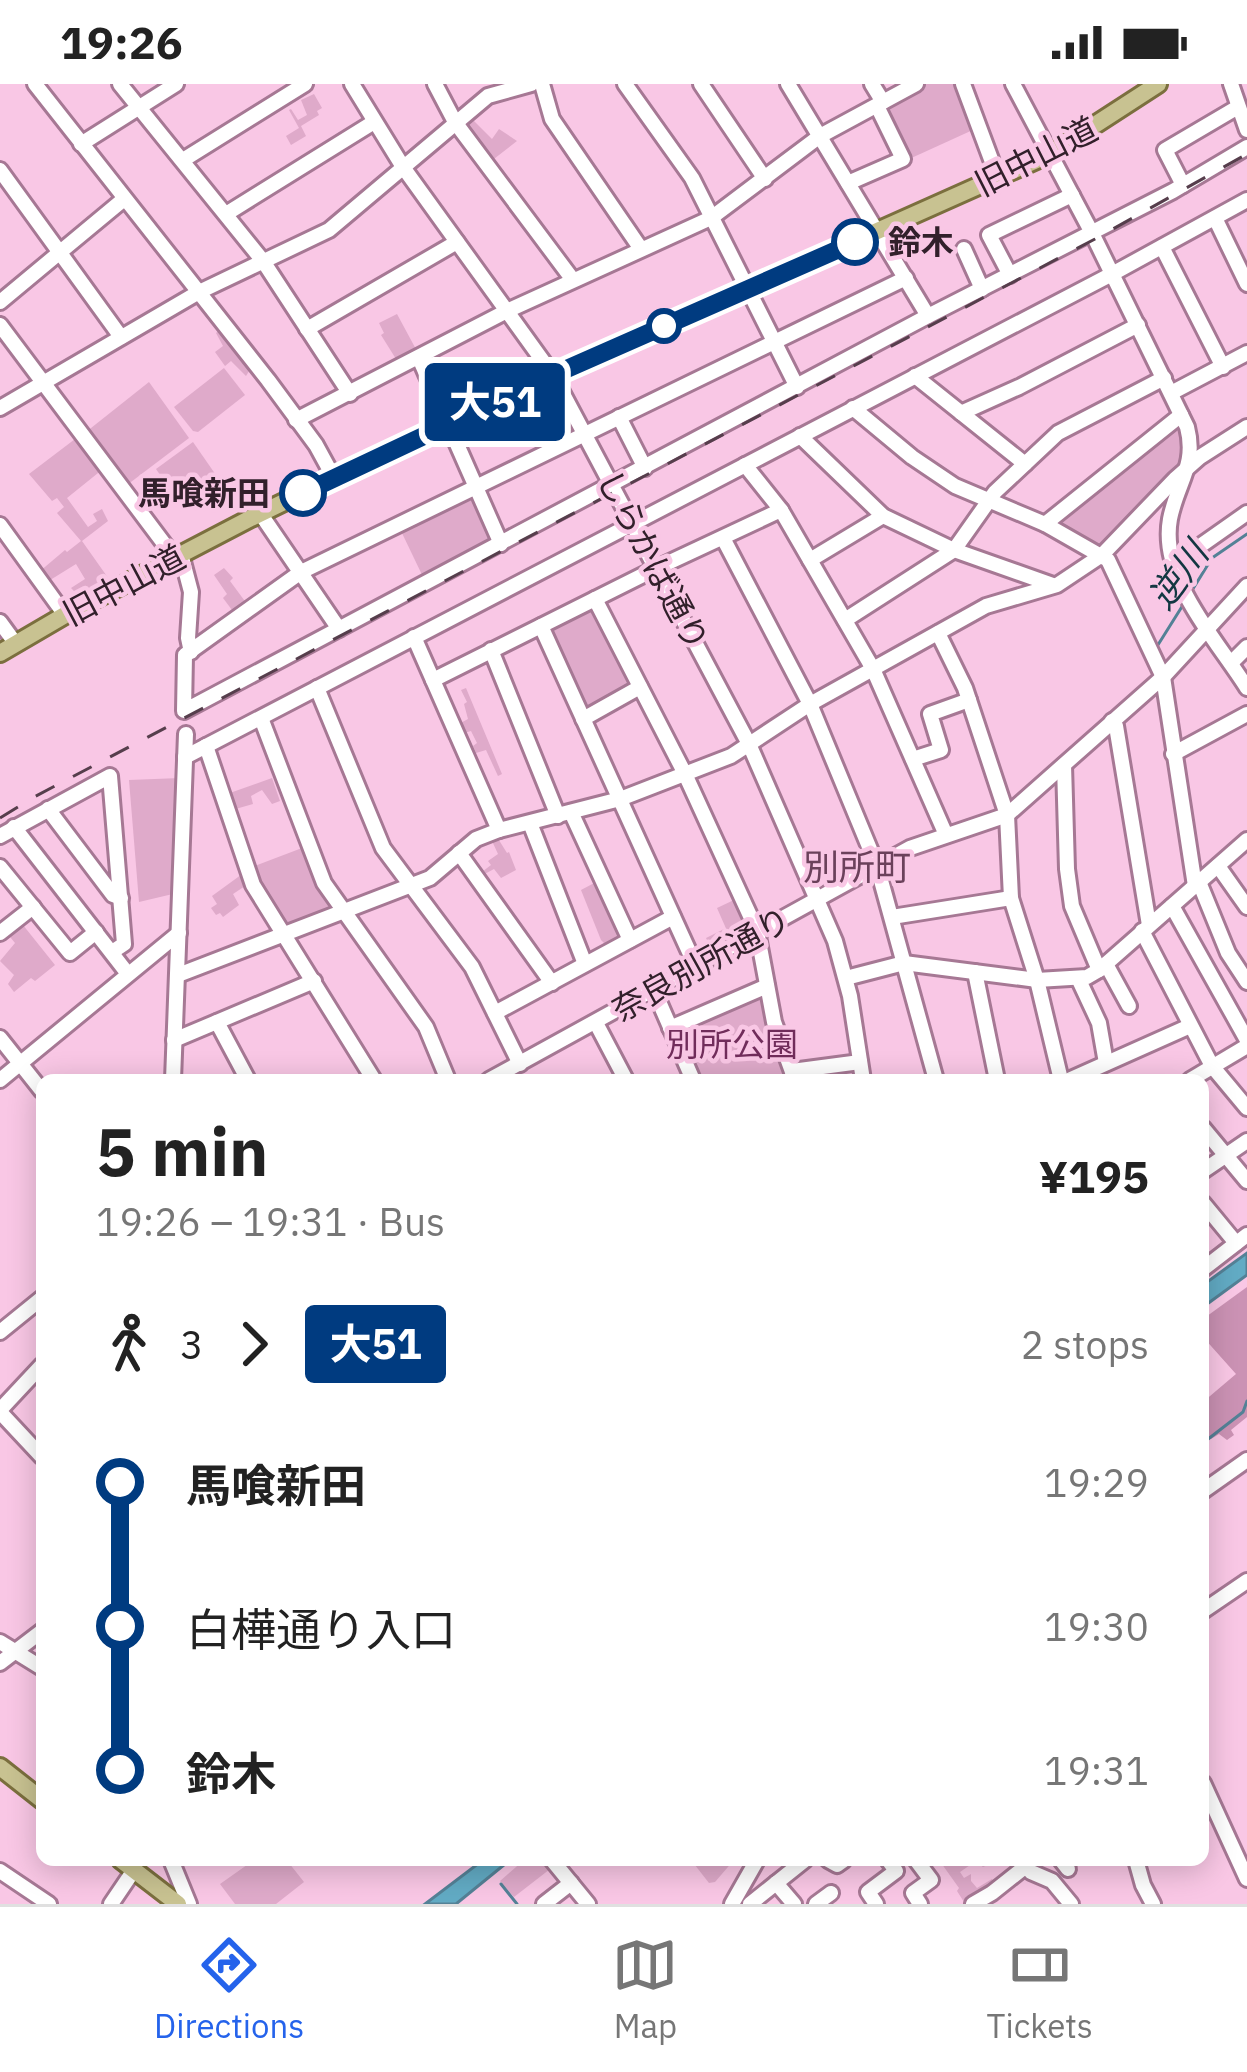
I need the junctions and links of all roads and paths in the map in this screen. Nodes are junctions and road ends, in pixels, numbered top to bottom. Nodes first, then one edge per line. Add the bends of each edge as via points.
1 (35, 84) edge
2 (120, 84) edge
3 (176, 84) edge
4 (305, 84) edge
5 (352, 84) edge
6 (435, 84) edge
7 (531, 84) edge
8 (542, 84) edge
9 (625, 84) edge
10 (701, 84) edge
11 (788, 84) edge
12 (872, 84) edge
13 (916, 84) edge
14 (963, 84) edge
15 (1012, 84) edge
16 (1158, 84) edge
17 (486, 90) edge
18 (1238, 94) edge
19 (880, 104) junction
20 (138, 107) junction
21 (374, 122) junction
22 (455, 122) junction
23 (1247, 130) edge
24 (820, 136) junction
25 (81, 144) junction
26 (1247, 147) edge
27 (1050, 154) junction
28 (183, 160) junction
29 (403, 167) junction
30 (0, 170) edge
31 (998, 178) junction
32 (765, 179) junction
33 (848, 183) junction
34 (1183, 185) junction
35 (1072, 195) junction
36 (124, 199) junction
37 (1247, 200) edge
38 (226, 214) junction
39 (711, 218) junction
40 (1215, 218) junction
41 (878, 232) junction
42 (1092, 233) junction
43 (457, 242) junction
44 (1162, 247) junction
45 (640, 249) junction
46 (964, 249) dead end
47 (60, 252) junction
48 (263, 261) junction
49 (1010, 274) junction
50 (1112, 274) junction
51 (905, 278) junction
52 (573, 280) junction
53 (1247, 284) edge
54 (747, 288) junction
55 (982, 289) junction
56 (199, 292) junction
57 (0, 302) edge
58 (507, 311) junction
59 (928, 316) junction
60 (0, 325) edge
61 (1138, 325) junction
62 (308, 329) junction
63 (121, 337) junction
64 (774, 342) junction
65 (1247, 353) edge
66 (418, 358) junction
67 (1223, 367) junction
68 (553, 375) junction
69 (915, 376) junction
70 (1164, 378) junction
71 (43, 383) junction
72 (797, 387) junction
73 (1172, 393) junction
74 (350, 394) junction
75 (0, 408) edge
76 (854, 408) junction
77 (961, 413) junction
78 (1181, 415) junction
79 (619, 417) junction
80 (296, 420) junction
81 (447, 423) junction
82 (1247, 427) edge
83 (585, 434) junction
84 (800, 436) junction
85 (1024, 464) junction
86 (745, 465) junction
87 (645, 468) junction
88 (1188, 468) junction
89 (334, 478) junction
90 (613, 485) junction
91 (476, 486) junction
92 (988, 502) junction
93 (781, 510) junction
94 (1247, 512) edge
95 (260, 513) junction
96 (883, 516) junction
97 (633, 522) junction
98 (1045, 524) junction
99 (0, 525) edge
100 (723, 538) junction
101 (501, 544) junction
102 (954, 550) junction
103 (1102, 555) junction
104 (178, 556) junction
105 (810, 560) junction
106 (1173, 565) junction
107 (657, 568) junction
108 (301, 572) junction
109 (1053, 586) junction
110 (1247, 586) edge
111 (595, 599) junction
112 (65, 615) junction
113 (844, 620) junction
114 (0, 622) edge
115 (541, 626) junction
116 (1208, 627) junction
117 (339, 629) junction
118 (938, 633) junction
119 (414, 637) junction
120 (1247, 646) edge
121 (8, 649) edge
122 (490, 650) junction
123 (191, 652) junction
124 (1231, 663) junction
125 (874, 669) junction
126 (1162, 677) junction
127 (433, 680) junction
128 (640, 687) junction
129 (317, 688) junction
130 (1247, 688) edge
131 (969, 700) junction
132 (809, 704) junction
133 (1247, 714) edge
134 (261, 718) junction
135 (583, 718) junction
136 (1112, 721) junction
137 (186, 734) dead end
138 (749, 744) junction
139 (206, 746) junction
140 (1173, 754) junction
141 (185, 757) junction
142 (913, 759) junction
143 (1064, 765) junction
144 (685, 774) junction
145 (620, 799) junction
146 (48, 809) junction
147 (564, 814) junction
148 (1007, 815) junction
149 (530, 823) junction
150 (14, 827) junction
151 (499, 830) junction
152 (946, 835) junction
153 (0, 836) edge
154 (1245, 845) edge
155 (459, 853) junction
156 (877, 866) junction
157 (1218, 866) junction
158 (0, 867) edge
159 (1197, 884) junction
160 (410, 886) junction
161 (121, 898) junction
162 (1011, 898) junction
163 (818, 899) junction
164 (1172, 906) junction
165 (33, 907) junction
166 (1247, 907) edge
167 (346, 911) junction
168 (673, 917) junction
169 (892, 917) junction
170 (1145, 928) junction
171 (96, 932) junction
172 (757, 932) junction
173 (0, 933) edge
174 (179, 933) junction
175 (284, 935) junction
176 (630, 940) junction
177 (112, 952) junction
178 (904, 963) junction
179 (585, 964) junction
180 (696, 967) junction
181 (1102, 967) junction
182 (975, 972) junction
183 (128, 974) junction
184 (178, 975) junction
185 (1078, 977) junction
186 (846, 978) junction
187 (1037, 980) junction
188 (314, 981) junction
189 (1247, 982) edge
190 (551, 983) junction
191 (767, 986) junction
192 (654, 990) junction
193 (1129, 1006) dead end
194 (495, 1012) junction
195 (217, 1022) junction
196 (596, 1023) junction
197 (1190, 1026) junction
198 (670, 1028) junction
199 (0, 1038) edge
200 (173, 1040) junction
201 (1247, 1043) edge
202 (19, 1062) junction
203 (860, 1062) junction
204 (520, 1064) junction
205 (1106, 1064) junction
206 (1212, 1066) junction
207 (173, 1074) edge
208 (240, 1074) edge
209 (370, 1074) edge
210 (446, 1074) edge
211 (501, 1074) edge
212 (623, 1074) edge
213 (690, 1074) edge
214 (792, 1074) edge
215 (803, 1074) edge
216 (862, 1074) edge
217 (934, 1074) edge
218 (996, 1074) edge
219 (1063, 1074) edge
220 (1080, 1074) edge
221 (1199, 1074) edge
222 (0, 1080) edge
223 (36, 1083) edge
224 (1247, 1108) edge
225 (1209, 1135) edge
226 (1247, 1142) edge
227 (1226, 1156) junction
228 (1209, 1167) edge
229 (1247, 1181) edge
230 (1209, 1209) edge
231 (1242, 1239) edge
232 (1209, 1264) edge
233 (36, 1303) edge
234 (0, 1332) edge
235 (36, 1372) edge
236 (0, 1411) edge
237 (36, 1450) edge
238 (1247, 1460) edge
239 (1209, 1487) edge
240 (1247, 1582) edge
241 (1209, 1607) edge
242 (36, 1635) edge
243 (0, 1642) edge
244 (16, 1652) junction
245 (36, 1664) edge
246 (0, 1666) edge
247 (36, 1667) edge
248 (0, 1767) edge
249 (36, 1795) edge
250 (1209, 1796) edge
251 (127, 1866) edge
252 (128, 1866) edge
253 (173, 1866) edge
254 (557, 1866) edge
255 (753, 1866) edge
256 (755, 1866) edge
257 (797, 1866) edge
258 (892, 1866) edge
259 (920, 1866) edge
260 (1021, 1866) edge
261 (1027, 1866) edge
262 (1138, 1866) edge
263 (0, 1871) edge
264 (1247, 1880) edge
265 (571, 1883) junction
266 (771, 1887) junction
267 (831, 1893) dead end
268 (49, 1904) edge
269 (111, 1904) edge
270 (178, 1904) edge
271 (189, 1904) edge
272 (544, 1904) edge
273 (588, 1904) edge
274 (732, 1904) edge
275 (750, 1904) edge
276 (794, 1904) edge
277 (816, 1904) edge
278 (876, 1904) edge
279 (920, 1904) edge
280 (973, 1904) edge
281 (1071, 1904) edge
282 (1154, 1904) edge

1 - 25 street
2 - 20 street
3 - 20 street
4 - 28 street
5 - 21 street, しらかば通り
6 - 22 street
7 - 17 street
8 - 45 street via 552,119
9 - 39 street
10 - 32 street
11 - 24 street
12 - 19 street
13 - 19 street
14 - 31 street
15 - 27 street
16 - 27 main road, 旧中山道
17 - 22 street
18 - 23 street
18 - 34 street via 1165,150
19 - 24 street
19 - 33 street via 903,159
20 - 25 street
20 - 28 street
21 - 29 street, しらかば通り
21 - 38 street
22 - 29 street
22 - 52 street
24 - 32 street
24 - 33 street
25 - 36 street
26 - 34 street
27 - 31 main road, 旧中山道
27 - 35 street
28 - 38 street
29 - 43 street, しらかば通り
29 - 48 street via 329,230
30 - 47 street
31 - 41 main road, 旧中山道
32 - 39 street
33 - 41 street
34 - 42 street
35 - 42 street
35 - 49 street via 989,235
36 - 47 street
36 - 56 street
37 - 40 street
38 - 48 street
39 - 45 street
39 - 54 street
40 - 44 street
40 - 53 street
41 - 51 street
41 - 54 main road, 旧中山道
42 - 49 street
42 - 50 street
43 - 58 street, しらかば通り
43 - 62 street
44 - 50 street
44 - 67 street
45 - 52 street
46 - 55 street
47 - 57 street
47 - 63 street
48 - 56 street
48 - 62 street
49 - 55 street
50 - 61 street
50 - 69 street
51 - 59 street
51 - 64 street
52 - 58 street
54 - 64 street
54 - 68 main road, 旧中山道
55 - 59 street
56 - 63 street
56 - 80 street
58 - 66 street
58 - 68 street, しらかば通り
59 - 72 street
60 - 71 street
61 - 70 street
61 - 77 street
62 - 74 street
63 - 71 street
64 - 72 street
64 - 79 street
65 - 67 street
66 - 74 street
66 - 81 street
67 - 73 street
68 - 81 main road, 旧中山道
68 - 83 street, しらかば通り
69 - 76 street
69 - 77 street
70 - 73 street
70 - 85 street via 1058,433
71 - 75 street
71 - 104 street
72 - 87 street
73 - 78 street
74 - 80 street
76 - 84 street
76 - 92 street via 912,457
77 - 85 street
78 - 88 street
78 - 98 street
79 - 83 street
79 - 87 street
80 - 89 street
81 - 89 main road, 旧中山道
81 - 91 street
82 - 88 street
83 - 90 street, しらかば通り
83 - 91 street
84 - 86 street
84 - 96 street
85 - 92 street
86 - 93 street
86 - 97 street
87 - 90 street
88 - 103 street
88 - 106 street via 1170,520
89 - 95 main road, 旧中山道
90 - 97 street, しらかば通り
90 - 101 street
91 - 101 street
91 - 108 street
92 - 98 street
92 - 102 street
93 - 100 street
93 - 105 street
94 - 106 street
95 - 104 main road, 旧中山道
95 - 108 street
96 - 102 street
96 - 105 street
97 - 107 street, しらかば通り
97 - 119 street
98 - 103 street
99 - 112 street
100 - 107 street
100 - 132 street
101 - 117 street
102 - 109 street
102 - 113 street
103 - 109 street
103 - 126 street
104 - 112 main road, 旧中山道
104 - 123 street via 191,592
105 - 113 street
106 - 116 street
107 - 111 street
107 - 138 street, しらかば通り
108 - 117 street
108 - 123 street
109 - 118 street via 986,606
110 - 116 street, 奈良別所通り
111 - 115 street
111 - 128 street
112 - 121 main road, 旧中山道
113 - 125 street
114 - 121 street
115 - 122 street
115 - 135 street
116 - 124 street
116 - 126 street, 奈良別所通り
117 - 123 street via 184,711
118 - 125 street
118 - 131 street
119 - 127 street
119 - 129 street
120 - 124 street
122 - 127 street
122 - 147 street
124 - 130 street
125 - 132 street
125 - 142 street
126 - 136 street, 奈良別所通り
126 - 140 street
127 - 151 street
128 - 135 street
128 - 144 street
129 - 134 street
129 - 160 street via 372,826
131 - 142 street via 930,714 941,750
131 - 148 street
132 - 138 street
132 - 156 street
133 - 140 street
134 - 139 street
134 - 167 street via 315,863
135 - 145 street
136 - 143 street, 奈良別所通り
136 - 170 street
137 - 141 street
138 - 144 street
138 - 163 street, しらかば通り
139 - 141 street
139 - 175 street via 253,885
140 - 159 street
141 - 174 street
142 - 152 street
143 - 148 street, 奈良別所通り
143 - 181 street via 1072,906
144 - 145 street
144 - 172 street
145 - 147 street
145 - 168 street
146 - 150 street
146 - 161 street
146 - 161 street via 110,776
147 - 149 street
147 - 176 street
148 - 152 street, 奈良別所通り
148 - 162 street
149 - 151 street
149 - 179 street
150 - 153 street
150 - 171 street
151 - 155 street
152 - 156 street, 奈良別所通り
154 - 157 street
155 - 160 street
155 - 190 street
156 - 163 street, 奈良別所通り
156 - 169 street
157 - 159 street
157 - 166 street
158 - 165 street
159 - 164 street
159 - 189 street
160 - 167 street
160 - 194 street via 472,967
161 - 177 street via 124,944
162 - 169 street
162 - 187 street
163 - 172 street, 奈良別所通り
163 - 186 street, しらかば通り
164 - 170 street
164 - 201 street
165 - 171 street via 70,953
165 - 173 street
167 - 175 street
167 - 210 street via 426,1027
168 - 176 street
168 - 180 street
169 - 178 street
170 - 181 street
170 - 197 street
171 - 177 street
172 - 180 street, 奈良別所通り
172 - 191 street
174 - 183 street
174 - 184 street
175 - 184 street
175 - 188 street
176 - 179 street
177 - 183 street
178 - 182 street
178 - 186 street
178 - 217 street
179 - 190 street
180 - 192 street, 奈良別所通り
181 - 185 street
181 - 193 street
182 - 187 street
182 - 218 street
183 - 202 street
184 - 200 street
185 - 187 street
185 - 205 street
186 - 203 street, しらかば通り
187 - 219 street
188 - 195 street
188 - 209 street
190 - 194 street
191 - 198 street
191 - 214 street
192 - 196 street, 奈良別所通り
192 - 198 street
194 - 204 street
195 - 200 street
195 - 208 street
196 - 204 street, 奈良別所通り
196 - 212 street
197 - 205 street
197 - 206 street
198 - 213 street
199 - 202 street
200 - 207 street
201 - 206 street
202 - 222 street
202 - 223 street
203 - 215 street
203 - 216 street, しらかば通り
204 - 211 street, 奈良別所通り
205 - 220 street
206 - 221 street
206 - 224 street
225 - 227 street
226 - 227 street
227 - 228 street
227 - 229 street
230 - 231 street
231 - 232 street
233 - 234 street
235 - 236 street
236 - 237 street
238 - 239 street
240 - 241 street
242 - 244 street
243 - 244 street
244 - 245 street
244 - 246 street
246 - 247 street
248 - 249 main road
250 - 264 street
251 - 269 street
252 - 270 main road
253 - 271 street
254 - 265 street
255 - 274 street
256 - 266 street
257 - 266 street
258 - 278 street via 896,1871 868,1892
259 - 279 street via 931,1880 913,1893
260 - 280 street
261 - 281 street
262 - 282 street
263 - 268 street
265 - 272 street
265 - 273 street
266 - 275 street
266 - 276 street
267 - 277 street

